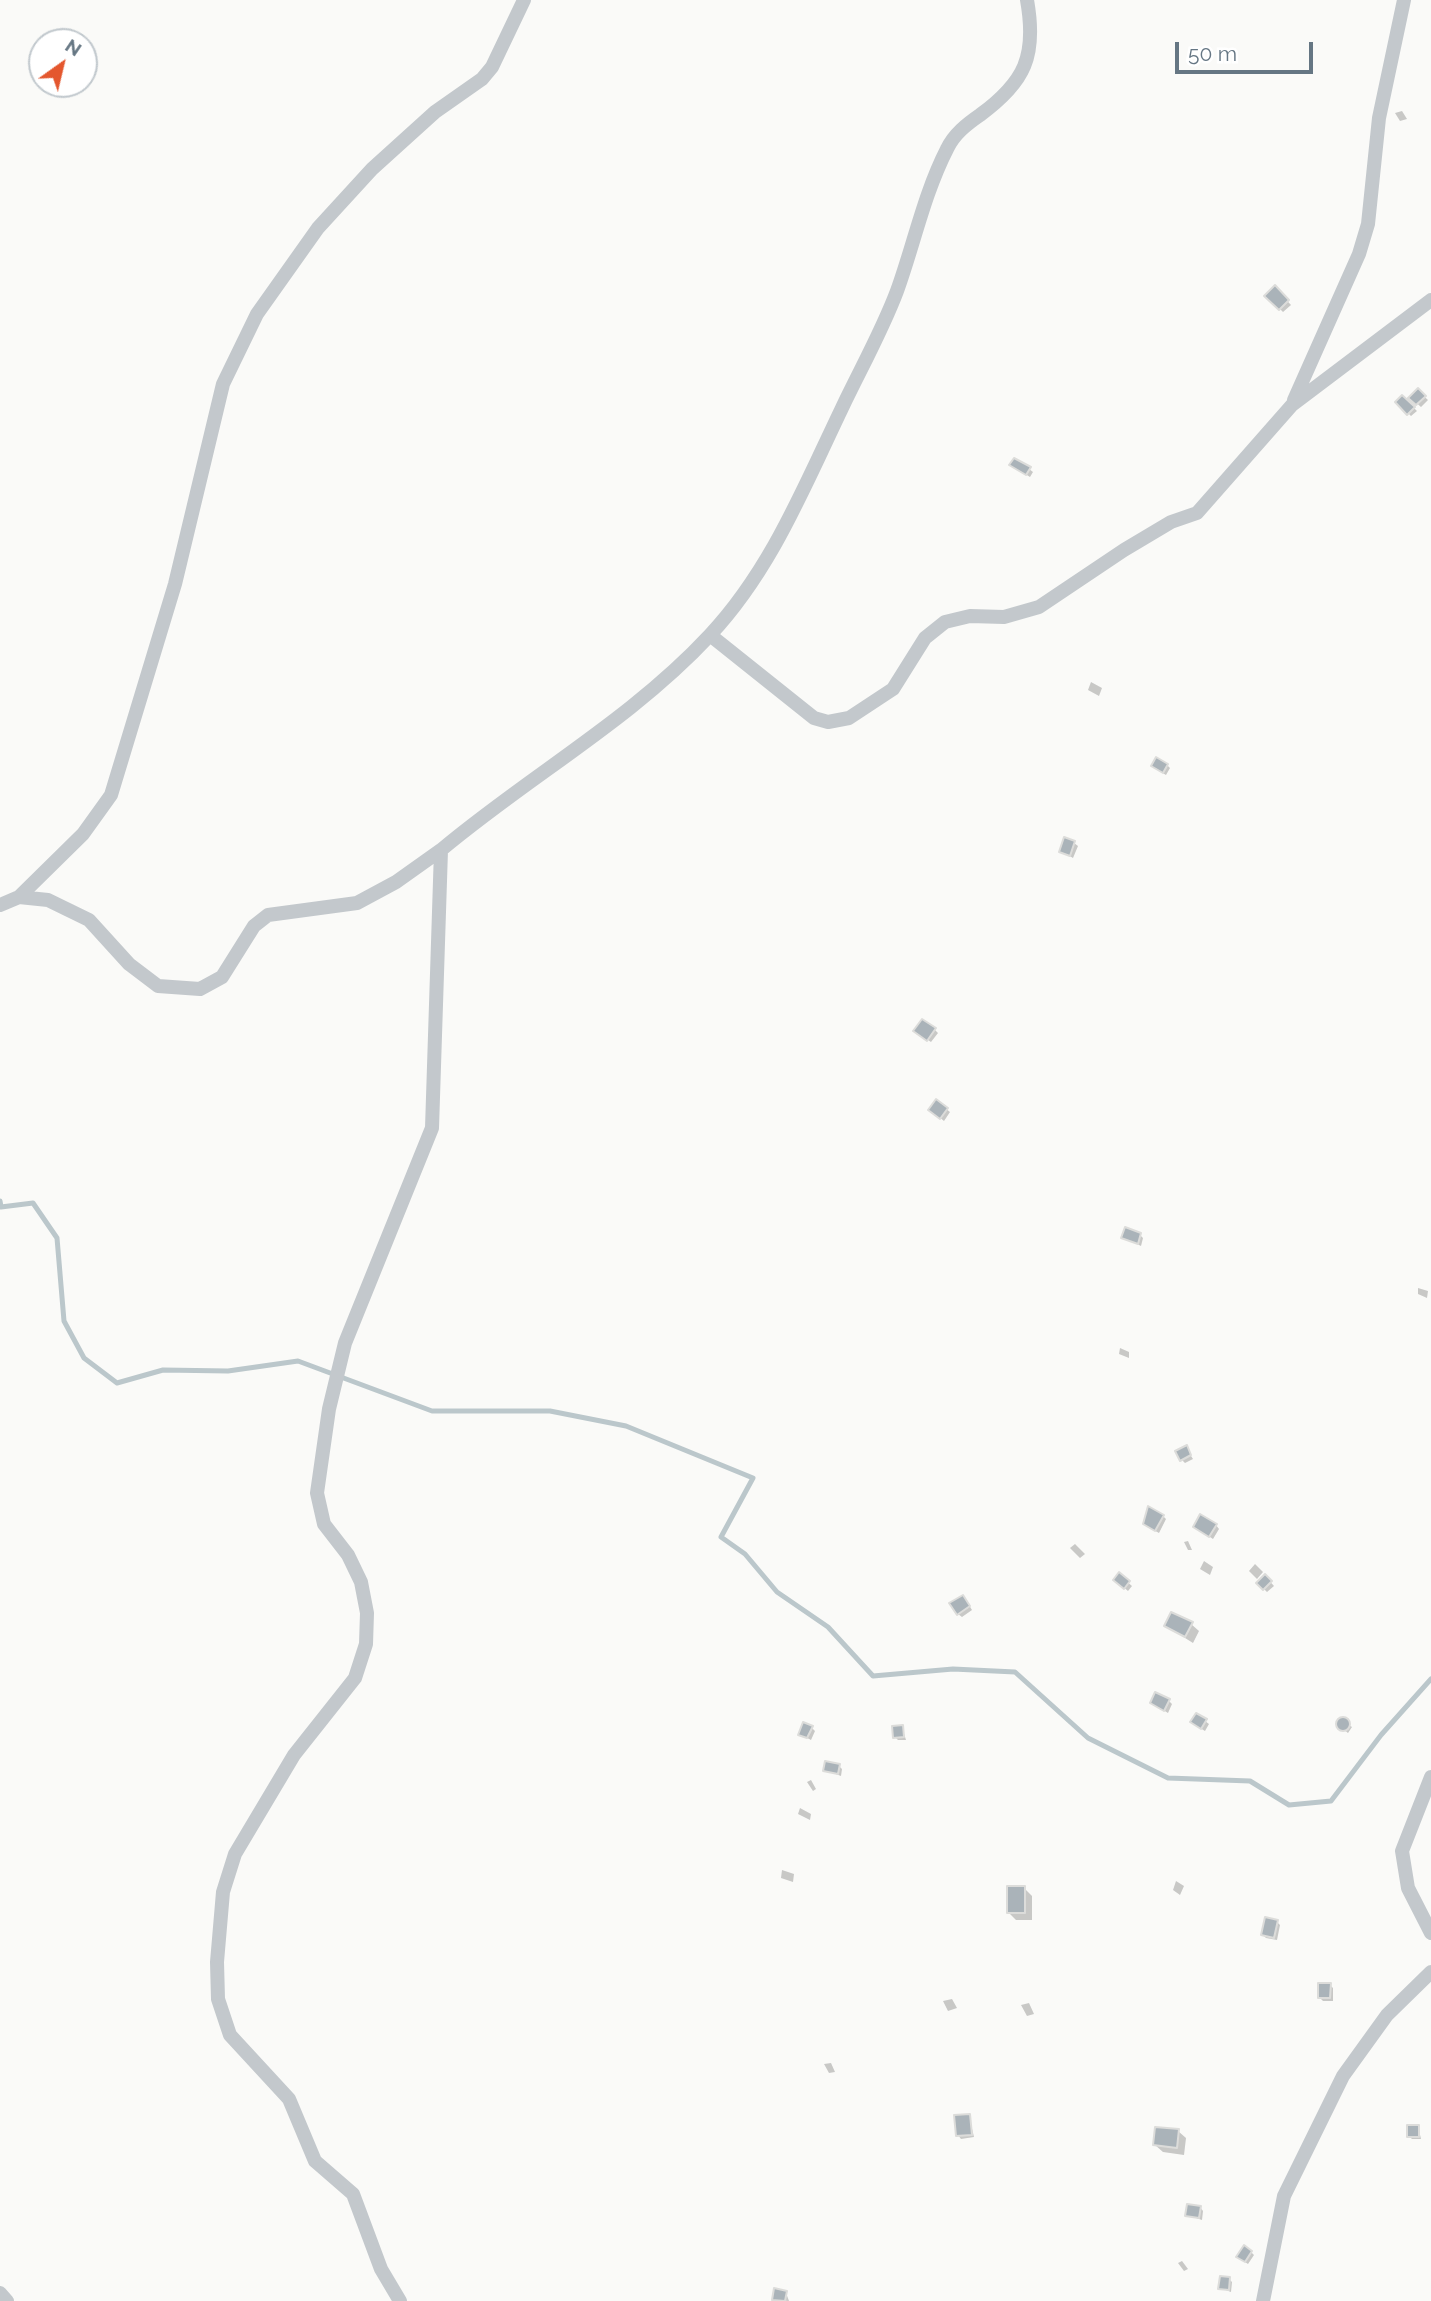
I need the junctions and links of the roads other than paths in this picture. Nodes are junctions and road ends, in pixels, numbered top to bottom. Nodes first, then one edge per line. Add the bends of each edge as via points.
1 (524, 0) edge
2 (1027, 0) edge
3 (1404, 0) edge
4 (1431, 300) edge
5 (1292, 405) junction
6 (710, 635) junction
7 (441, 850) junction
8 (19, 897) junction
9 (0, 905) edge
10 (1431, 1777) edge
11 (1431, 1933) edge
12 (1431, 1972) edge
13 (0, 2293) edge
14 (7, 2301) edge
15 (400, 2301) edge
16 (1263, 2301) edge

1 - 8 street via 482,79 435,112 372,169 318,228 257,314 223,384 175,583 111,794 83,834
2 - 6 street via 1032,28 1019,78 1008,95 958,132 948,145 896,293 779,540
3 - 5 street via 1379,118 1368,224
4 - 5 street
5 - 6 street via 1197,513 1171,522 1124,550 1040,607 1004,617 970,616 944,622 926,638 893,689 849,718 828,722 814,718
6 - 7 street via 625,713
7 - 8 street via 357,903 268,915 254,926 222,977 200,989 158,986 129,964 89,920 48,900
7 - 15 street via 432,1128 345,1343 329,1409 317,1493 324,1524 348,1555 361,1582 366,1644 355,1678 294,1755 234,1854 223,1892 216,1962 218,1999 230,2035 289,2099 315,2161 354,2194 381,2269
8 - 9 street
10 - 11 street via 1402,1851 1408,1888
12 - 16 street via 1387,2015 1343,2076 1284,2196
13 - 14 street

